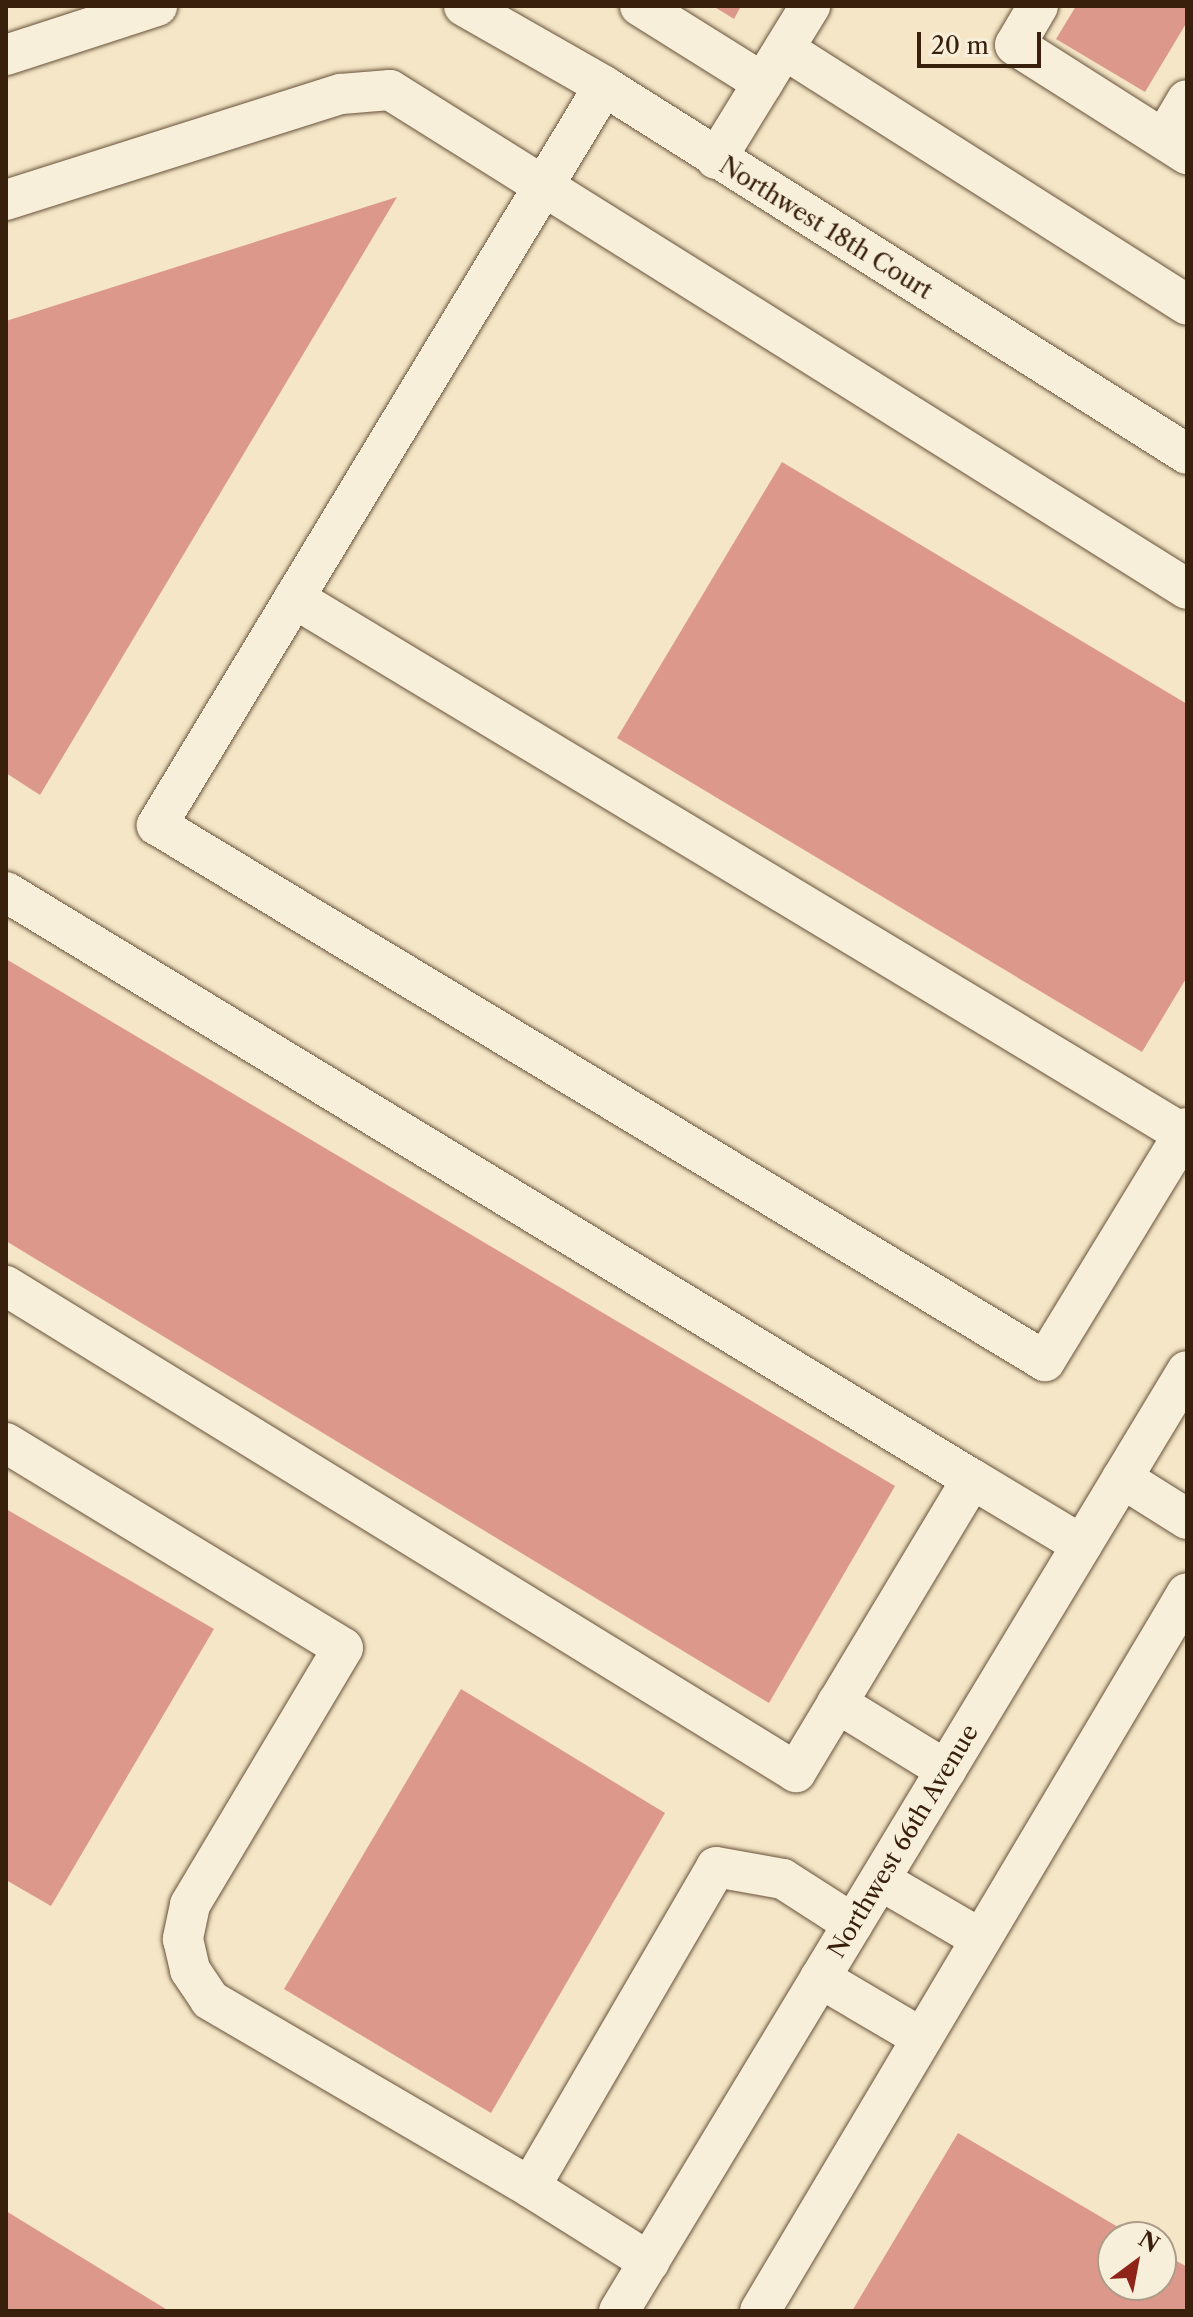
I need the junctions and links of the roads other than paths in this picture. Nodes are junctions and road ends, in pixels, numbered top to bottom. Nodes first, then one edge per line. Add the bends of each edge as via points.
1 (157, 6) edge
2 (464, 6) edge
3 (640, 6) edge
4 (810, 6) edge
5 (1038, 6) edge
6 (784, 49) junction
7 (6, 55) edge
8 (763, 83) junction
9 (604, 86) junction
10 (1187, 100) edge
11 (1176, 146) edge
12 (716, 159) junction
13 (543, 184) junction
14 (6, 200) edge
15 (1187, 305) edge
16 (1184, 444) edge
17 (1187, 589) edge
18 (294, 598) junction
19 (6, 892) edge
20 (1186, 1133) edge
21 (6, 1286) edge
22 (1187, 1371) edge
23 (6, 1443) edge
24 (1122, 1478) junction
25 (972, 1479) junction
26 (1187, 1519) edge
27 (1082, 1545) junction
28 (1187, 1593) edge
29 (837, 1703) junction
30 (946, 1770) junction
31 (880, 1880) junction
32 (853, 1924) junction
33 (981, 1939) junction
34 (820, 1978) junction
35 (922, 2038) junction
36 (530, 2187) junction
37 (649, 2262) junction
38 (619, 2311) edge
39 (760, 2311) edge

1 - 7 street
2 - 9 street, Northwest 18th Court
3 - 8 street
4 - 6 street
5 - 11 street via 1015,45
6 - 8 street
6 - 15 street
8 - 12 street
9 - 12 street, Northwest 18th Court
9 - 13 street
10 - 11 street
12 - 16 street, Northwest 18th Court
13 - 14 street via 390,90 341,94
13 - 17 street
13 - 18 street
18 - 20 street
18 - 20 street via 157,825 1045,1361
19 - 25 street
21 - 29 street via 796,1772
22 - 24 street, Northwest 66th Avenue
23 - 36 street via 343,1648 190,1905 183,1939 190,1970 210,2000
24 - 26 street
24 - 27 street, Northwest 66th Avenue
25 - 27 street
25 - 29 street
27 - 30 street, Northwest 66th Avenue
28 - 33 street
29 - 30 street
30 - 31 street, Northwest 66th Avenue
31 - 32 street, Northwest 66th Avenue
31 - 33 street
32 - 34 street, Northwest 66th Avenue
32 - 36 street via 783,1879 716,1867
33 - 35 street
34 - 35 street
34 - 37 street, Northwest 66th Avenue
35 - 39 street
36 - 37 street
37 - 38 street, Northwest 66th Avenue

